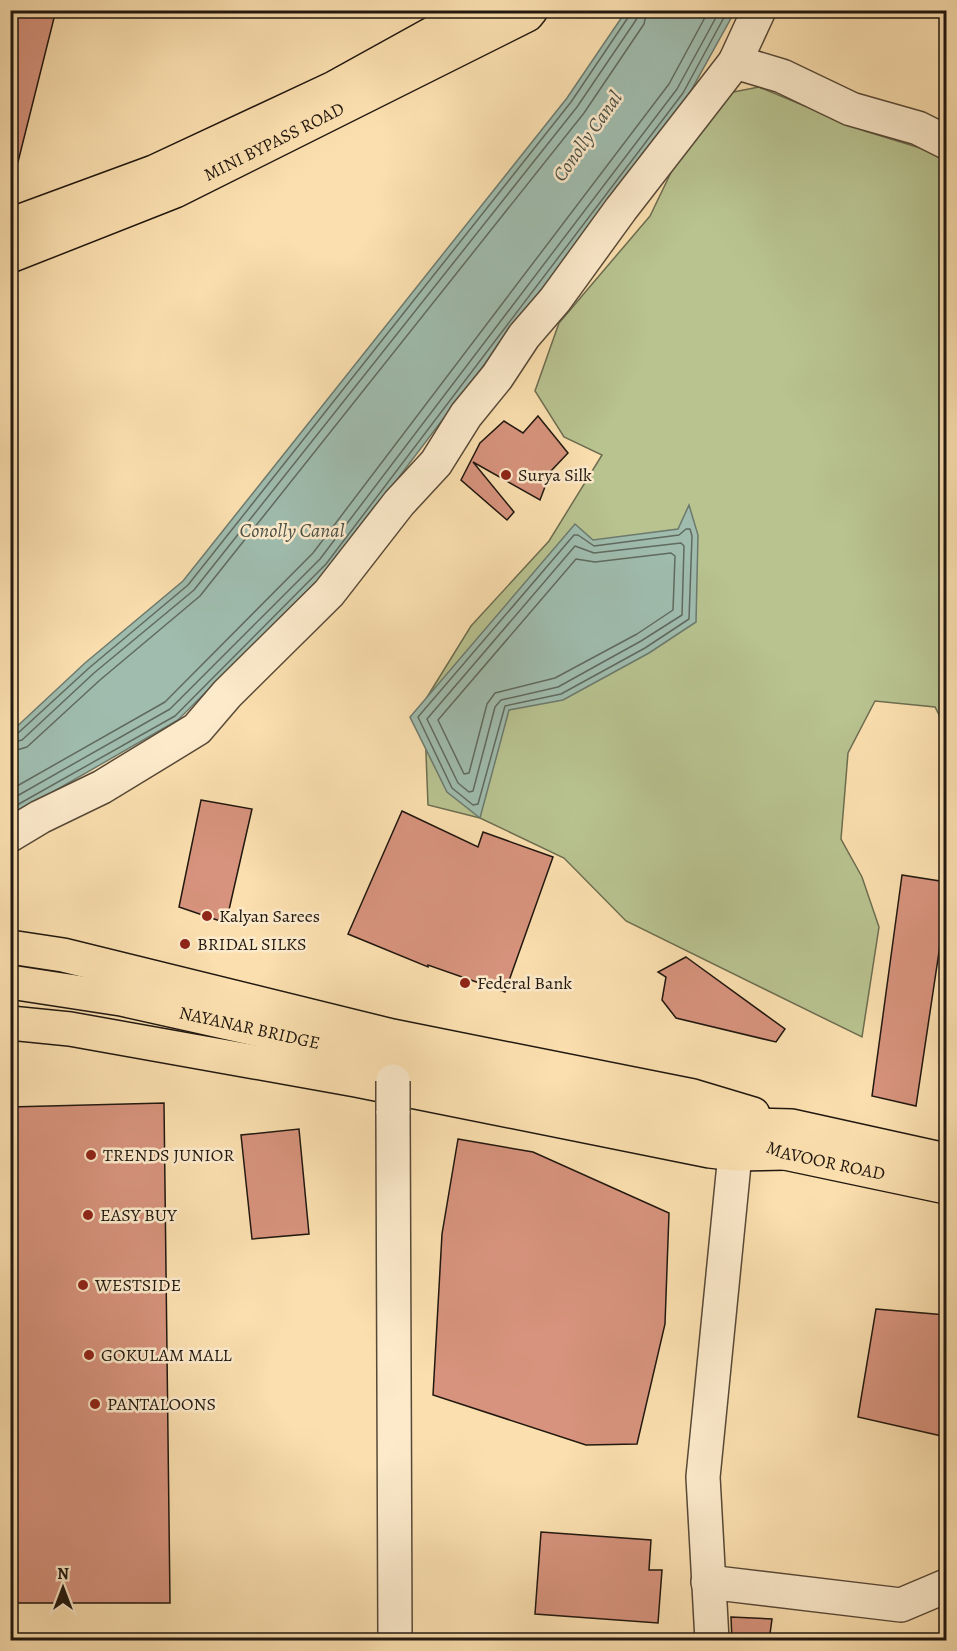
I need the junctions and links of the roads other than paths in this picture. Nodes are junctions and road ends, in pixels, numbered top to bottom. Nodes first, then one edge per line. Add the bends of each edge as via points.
1 (475, 10) edge
2 (759, 10) edge
3 (532, 12) edge
4 (410, 60) junction
5 (735, 62) junction
6 (946, 142) edge
7 (10, 225) edge
8 (10, 256) edge
9 (10, 835) edge
10 (10, 947) edge
11 (10, 982) edge
12 (10, 1023) edge
13 (489, 1082) joint
14 (393, 1088) dead end
15 (789, 1140) junction
16 (735, 1154) junction
17 (946, 1160) edge
18 (946, 1187) edge
19 (708, 1582) junction
20 (946, 1586) edge
21 (710, 1640) edge
22 (395, 1641) edge

1 - 4 main road, MINI BYPASS ROAD
2 - 5 street
3 - 4 main road, MINI BYPASS ROAD
4 - 7 main road, MINI BYPASS ROAD via 334,88 154,172
4 - 8 main road, MINI BYPASS ROAD via 175,191
5 - 6 street via 782,76 851,109 918,128
5 - 9 street via 524,336 436,463 399,503 330,593 227,694 197,729 102,787
10 - 15 main road via 63,955 392,1036 693,1096
11 - 13 main road, NAYANAR BRIDGE via 121,999
12 - 16 main road via 70,1029 333,1076
13 - 15 main road, MAVOOR ROAD
14 - 22 street
15 - 16 main road
15 - 17 main road, MAVOOR ROAD
15 - 18 main road, MAVOOR ROAD
16 - 19 street via 703,1478
19 - 20 street via 901,1605
19 - 21 street

